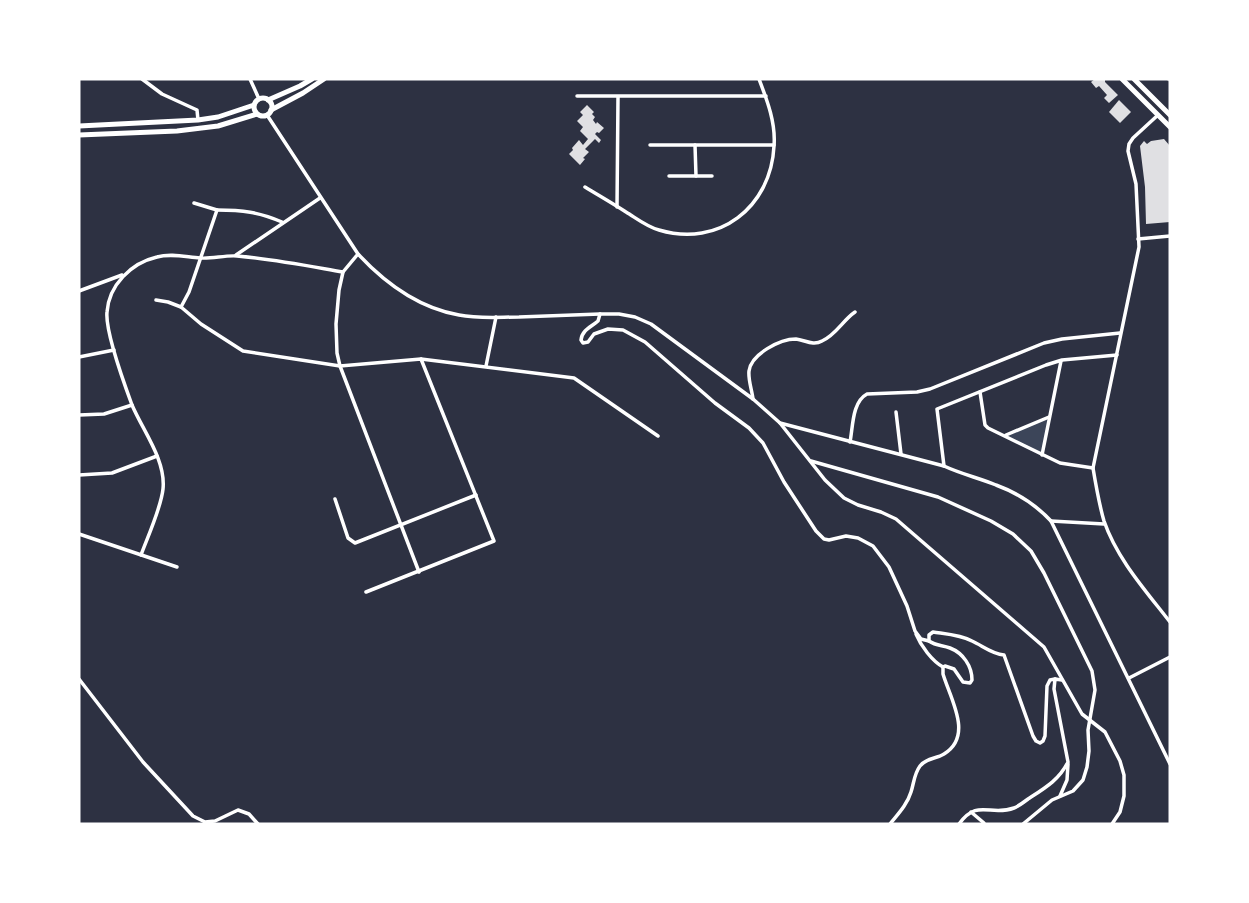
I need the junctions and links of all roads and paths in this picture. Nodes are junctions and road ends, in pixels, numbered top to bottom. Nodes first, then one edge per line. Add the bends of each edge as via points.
1 (142, 79) edge
2 (257, 79) edge
3 (312, 79) edge
4 (324, 79) edge
5 (759, 79) edge
6 (1122, 79) edge
7 (1134, 79) edge
8 (251, 80) edge
9 (578, 96) dead end
10 (766, 96) junction
11 (618, 97) junction
12 (259, 99) junction
13 (268, 100) junction
14 (254, 106) junction
15 (269, 113) junction
16 (257, 114) junction
17 (1158, 115) junction
18 (1170, 116) edge
19 (198, 120) junction
20 (79, 126) edge
21 (1170, 127) edge
22 (79, 135) edge
23 (650, 145) dead end
24 (695, 145) junction
25 (774, 145) junction
26 (668, 176) dead end
27 (696, 176) junction
28 (712, 176) dead end
29 (584, 187) dead end
30 (320, 198) junction
31 (194, 203) dead end
32 (617, 207) junction
33 (217, 210) junction
34 (282, 222) junction
35 (1170, 236) edge
36 (1139, 239) junction
37 (358, 254) junction
38 (234, 256) junction
39 (201, 258) junction
40 (343, 272) junction
41 (124, 274) junction
42 (79, 291) edge
43 (156, 300) dead end
44 (181, 307) junction
45 (855, 312) dead end
46 (600, 314) junction
47 (496, 317) junction
48 (1121, 333) junction
49 (114, 351) junction
50 (1117, 355) junction
51 (79, 357) edge
52 (421, 359) junction
53 (1062, 360) junction
54 (340, 366) junction
55 (486, 366) junction
56 (980, 392) junction
57 (753, 399) junction
58 (132, 405) junction
59 (896, 412) dead end
60 (79, 415) edge
61 (1049, 417) junction
62 (780, 423) junction
63 (1005, 435) junction
64 (658, 436) dead end
65 (850, 442) junction
66 (901, 454) junction
67 (1042, 455) junction
68 (156, 456) junction
69 (811, 461) junction
70 (944, 466) junction
71 (1093, 468) junction
72 (79, 475) edge
73 (476, 495) junction
74 (335, 499) dead end
75 (1051, 520) junction
76 (1105, 524) junction
77 (400, 525) junction
78 (79, 534) edge
79 (141, 555) junction
80 (177, 568) dead end
81 (419, 572) junction
82 (366, 592) dead end
83 (1170, 622) edge
84 (915, 631) junction
85 (929, 641) junction
86 (1170, 657) edge
87 (943, 667) junction
88 (1129, 678) junction
89 (79, 679) edge
90 (1055, 679) junction
91 (1062, 680) junction
92 (1090, 721) junction
93 (1068, 762) junction
94 (1170, 764) edge
95 (1060, 796) junction
96 (971, 812) junction
97 (258, 824) edge
98 (890, 824) edge
99 (959, 824) edge
100 (985, 824) edge
101 (1023, 824) edge
102 (1112, 824) edge

1 - 19 street via 197,110
2 - 8 street
3 - 13 main road
4 - 15 main road
5 - 10 street
6 - 17 main road
7 - 18 main road
8 - 12 street
9 - 11 street
10 - 11 street
10 - 25 street
11 - 32 street
12 - 13 main road
12 - 14 main road
13 - 15 main road
14 - 16 main road
14 - 19 main road
15 - 16 main road
15 - 30 street
16 - 22 main road via 218,126 177,131
17 - 21 main road
17 - 36 street via 1129,144
19 - 20 main road
23 - 24 street
24 - 25 street
24 - 27 street
25 - 32 street via 771,168 758,200 724,227 678,234 657,230
26 - 27 street
27 - 28 street
29 - 32 street
30 - 34 street
30 - 37 street
31 - 33 street
33 - 34 street via 242,210
33 - 39 street
34 - 38 street
35 - 36 street
36 - 48 street
37 - 40 street
37 - 47 street via 396,288 430,307 457,315
38 - 39 street
38 - 40 street
39 - 41 street via 157,257
39 - 44 street
40 - 54 street via 335,324
41 - 42 street
41 - 49 street via 107,313
43 - 44 street
44 - 54 street via 243,351
45 - 57 street via 822,342 793,339 763,352 749,370
46 - 47 street
46 - 57 street via 635,317 651,324
46 - 84 street via 584,331 583,343 594,334 623,330 645,342 748,428 763,443 824,539 846,536 873,546 889,567
47 - 55 street
48 - 50 street
48 - 65 street via 1044,343 930,389 867,394 857,404
49 - 51 street
49 - 58 street
50 - 53 street
50 - 71 street
52 - 54 street
52 - 55 street
52 - 73 street
53 - 56 street
53 - 61 street
54 - 77 street
55 - 64 street via 574,378
56 - 63 street via 985,425
56 - 70 street via 937,409
57 - 62 street
58 - 60 street via 104,414
58 - 68 street
59 - 66 street
61 - 63 street
61 - 67 street
62 - 65 street
62 - 69 street
63 - 67 street
65 - 66 street
66 - 70 street
67 - 71 street
68 - 72 street via 112,473
68 - 79 street via 163,489
69 - 91 street via 844,498 896,519 1020,625 1044,648
69 - 92 street via 938,497 1013,534 1031,551 1044,573 1092,671
70 - 75 street via 997,485
71 - 76 street
73 - 77 street
73 - 81 street via 494,541
74 - 77 street via 352,542
75 - 76 street
75 - 88 street
76 - 83 street via 1124,561
77 - 81 street
78 - 79 street
79 - 80 street
81 - 82 street
84 - 85 street
84 - 87 street
85 - 87 street via 959,653 972,680 963,682 954,669
85 - 90 street via 933,632 942,633 1004,654 1035,741 1040,743 1045,736 1048,686
86 - 88 street
87 - 98 street via 959,723 955,744 918,769 905,807
88 - 94 street
89 - 97 street via 143,762 193,816 215,821 238,810
90 - 91 street
90 - 93 street
91 - 92 street
92 - 95 street via 1083,780
92 - 102 street via 1105,732 1124,775 1124,796
93 - 95 street
93 - 96 street via 1054,782 1015,808
95 - 101 street
96 - 99 street
96 - 100 street

